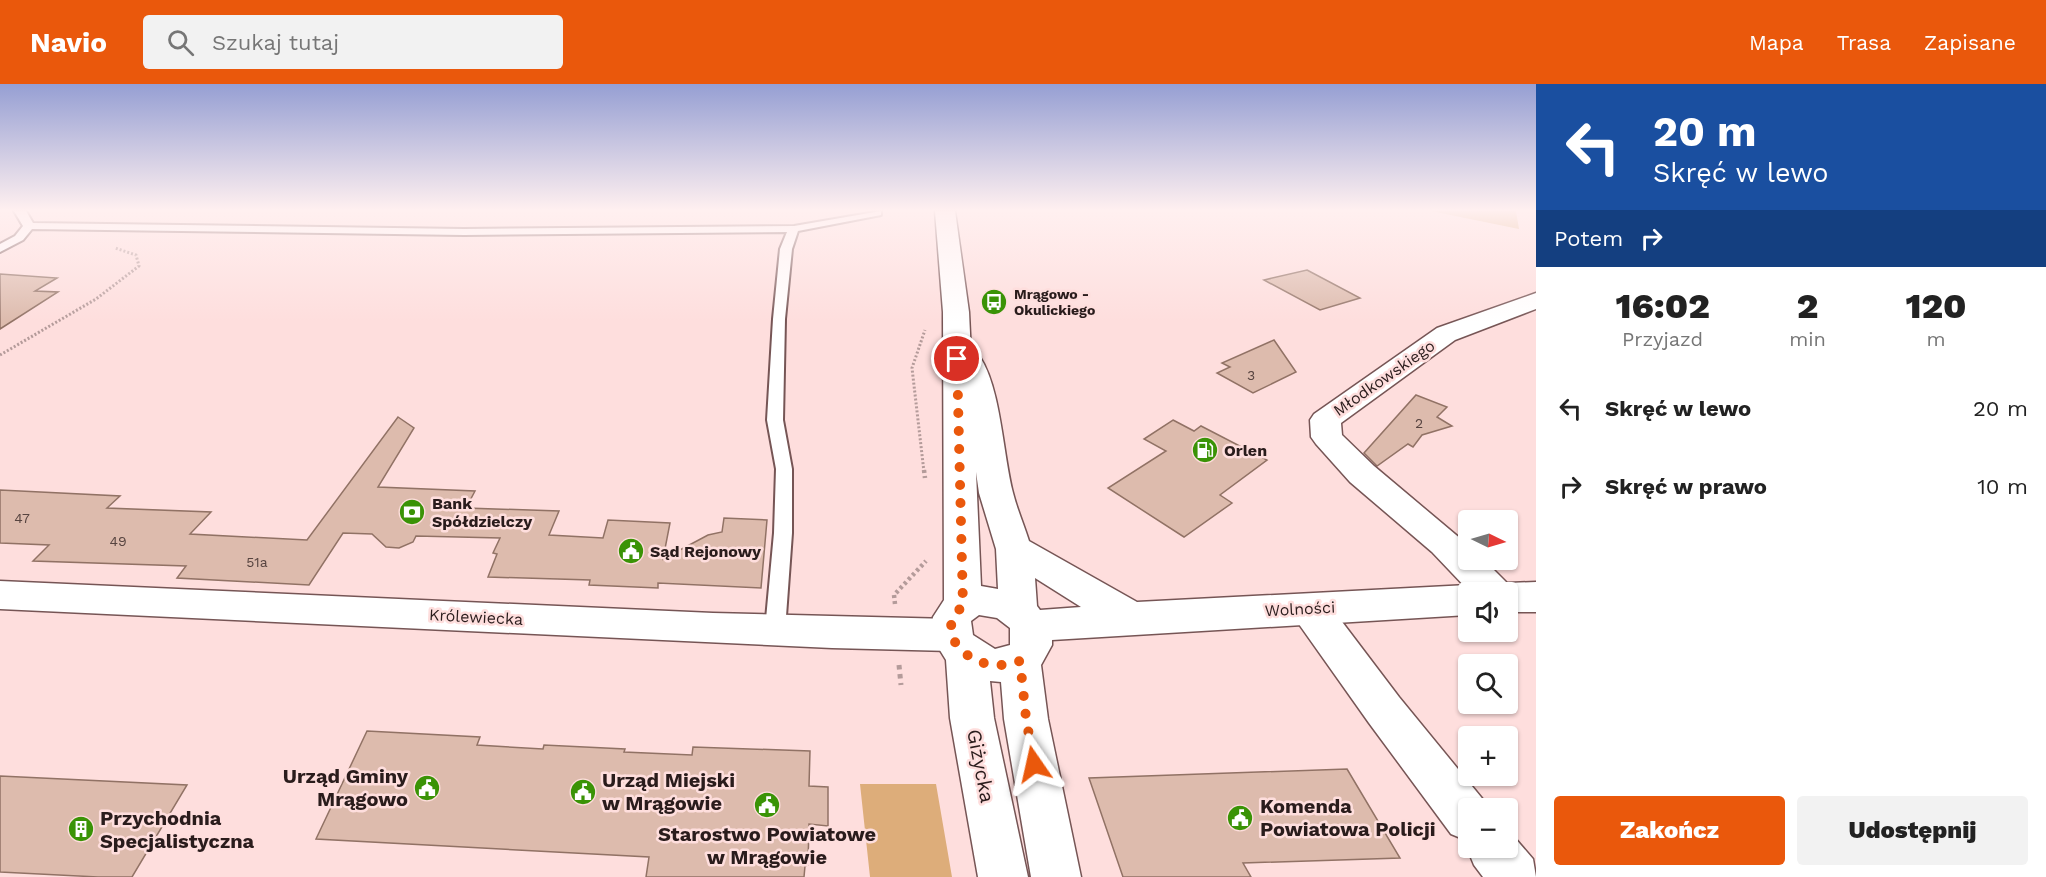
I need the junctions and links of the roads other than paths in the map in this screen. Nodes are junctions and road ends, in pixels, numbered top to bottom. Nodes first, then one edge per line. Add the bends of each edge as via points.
1 (786, 248) edge
2 (949, 248) edge
3 (1536, 300) edge
4 (956, 312) junction
5 (1014, 549) junction
6 (1483, 582) edge
7 (0, 596) edge
8 (1536, 597) edge
9 (1518, 598) edge
10 (1458, 601) edge
11 (1310, 609) junction
12 (1132, 618) junction
13 (774, 630) junction
14 (1023, 633) junction
15 (953, 642) junction
16 (1458, 805) edge
17 (1500, 858) edge
18 (1003, 877) edge
19 (1056, 877) edge
20 (1515, 877) edge

1 - 13 lane via 775,420 784,469 783,532
2 - 4 street
3 - 6 street, Młodkowskiego via 1446,334 1325,420 1327,437 1362,474 1445,543
4 - 5 street via 978,388 996,493
4 - 15 street, Giżycka
5 - 12 street
5 - 14 street
7 - 13 street, Królewiecka
8 - 9 street
10 - 11 street, Wolności
11 - 12 street, Wolności
11 - 16 street
12 - 14 street, Wolności
13 - 15 street, Królewiecka
14 - 15 street via 999,665 987,664
14 - 15 street via 1008,606 972,602
14 - 19 street via 1026,718
15 - 18 street, Giżycka
17 - 20 street

